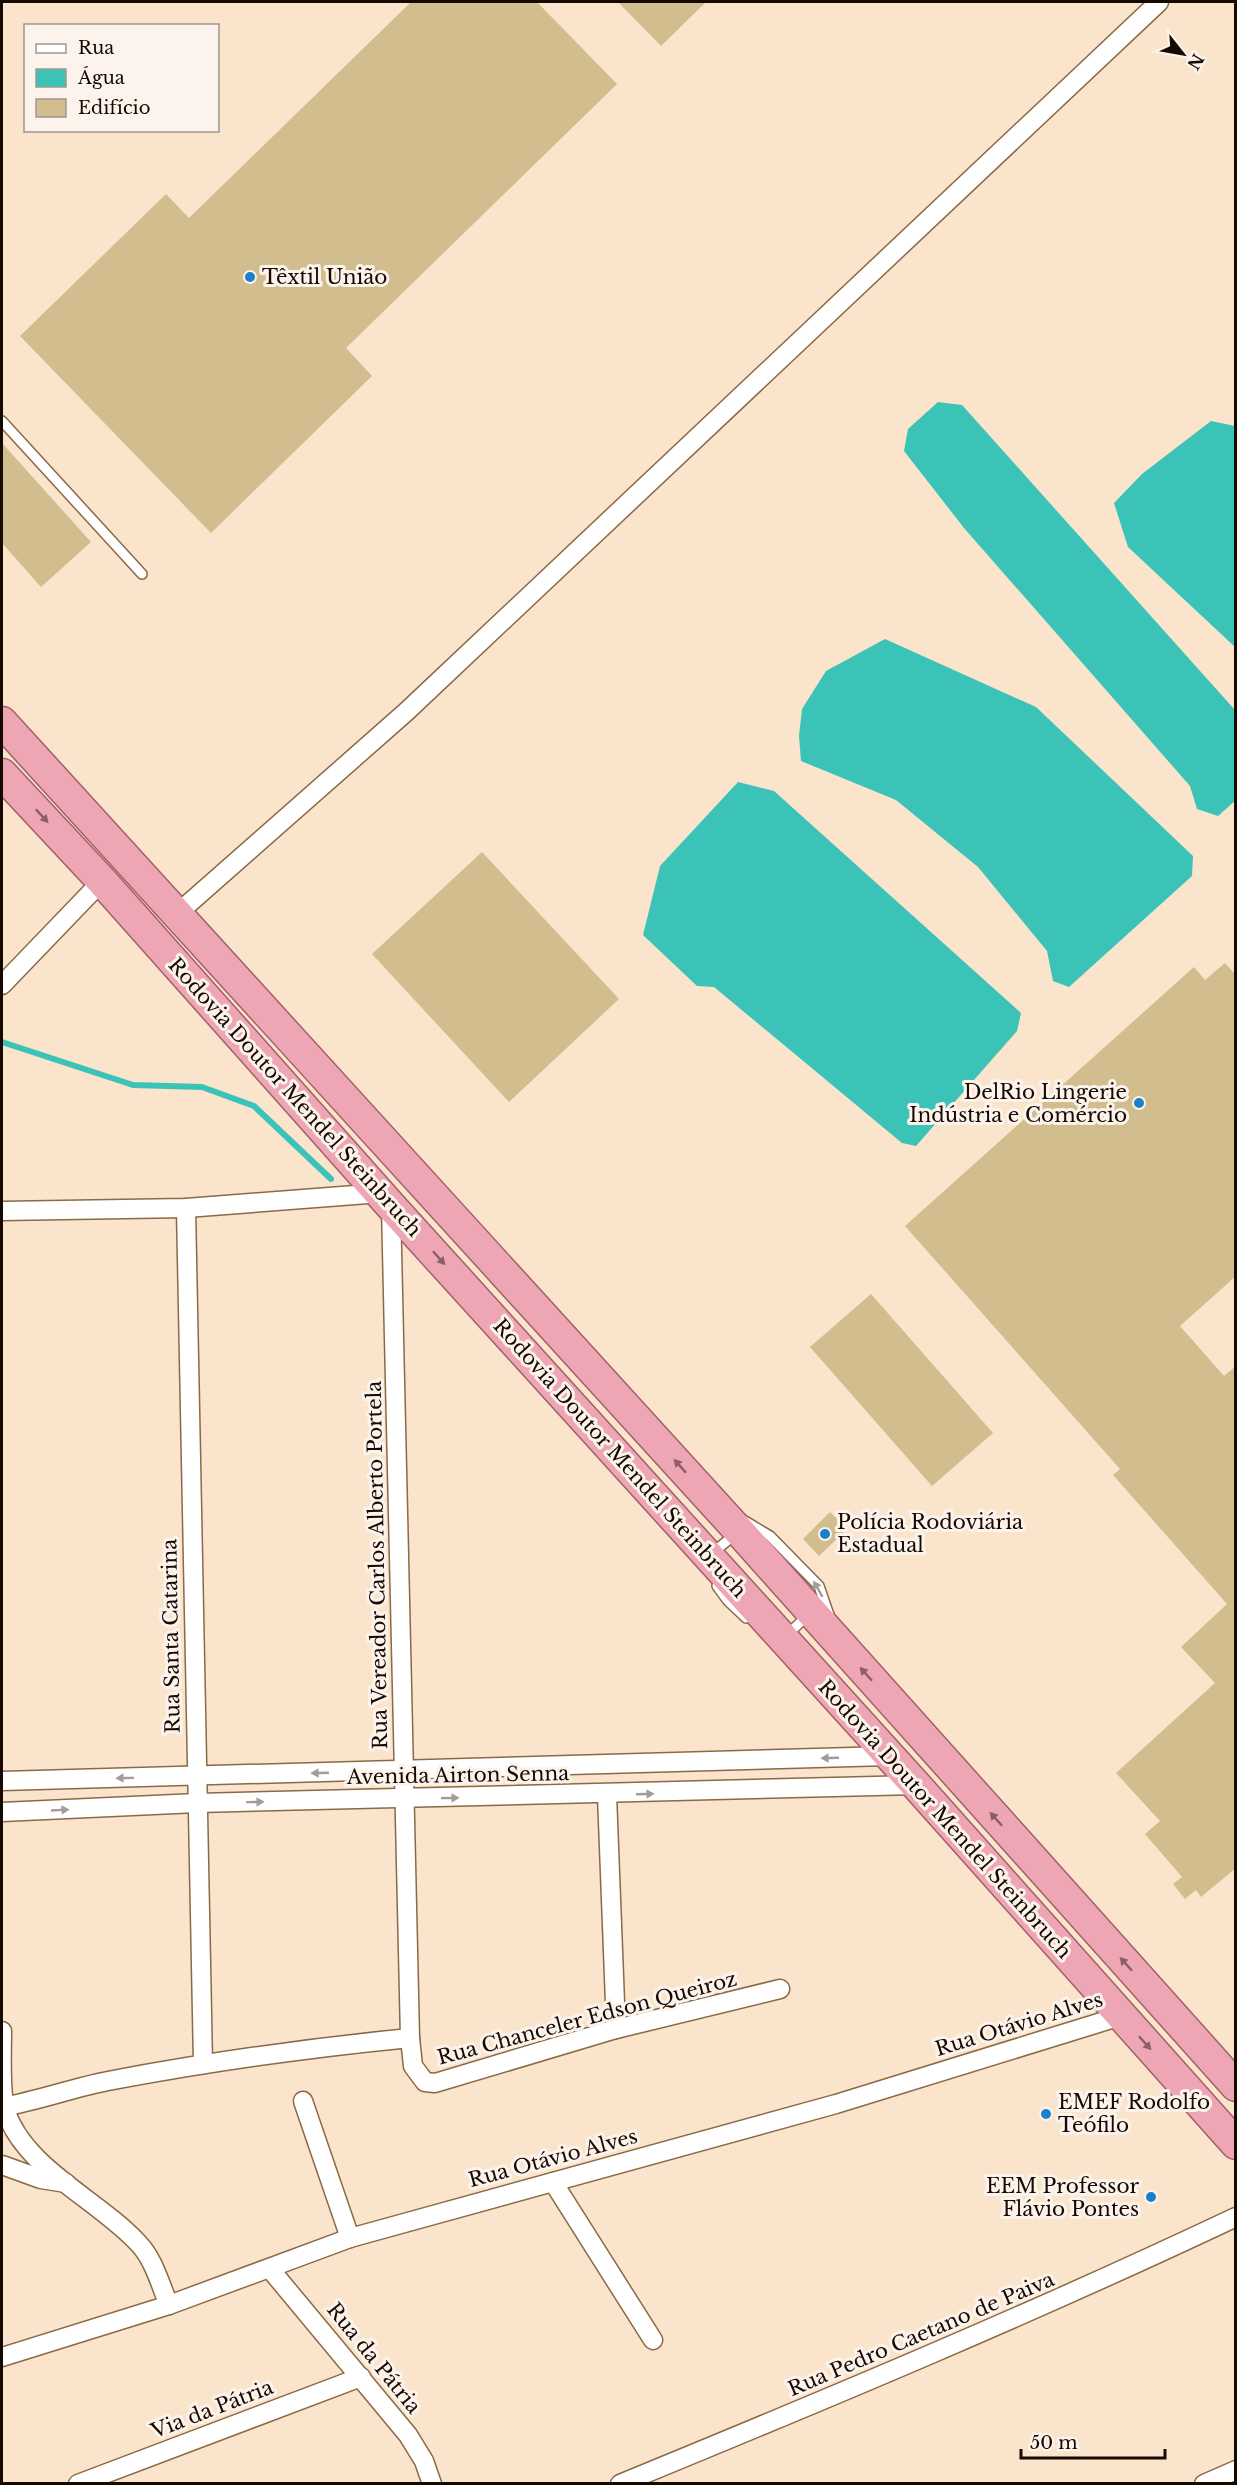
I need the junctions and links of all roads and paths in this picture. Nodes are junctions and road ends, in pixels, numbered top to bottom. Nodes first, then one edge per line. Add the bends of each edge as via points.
1 (1159, 2) edge
2 (2, 421) edge
3 (142, 574) dead end
4 (2, 722) edge
5 (2, 774) edge
6 (102, 881) junction
7 (178, 913) junction
8 (2, 984) edge
9 (386, 1199) junction
10 (186, 1208) junction
11 (2, 1211) edge
12 (712, 1503) junction
13 (739, 1531) junction
14 (708, 1556) junction
15 (811, 1613) junction
16 (752, 1623) dead end
17 (774, 1635) junction
18 (838, 1643) junction
19 (888, 1756) junction
20 (566, 1766) junction
21 (404, 1770) junction
22 (196, 1777) junction
23 (2, 1781) edge
24 (916, 1785) junction
25 (607, 1795) junction
26 (568, 1796) junction
27 (406, 1798) junction
28 (197, 1803) junction
29 (2, 1812) edge
30 (780, 1989) dead end
31 (1121, 2016) junction
32 (616, 2029) junction
33 (2, 2031) edge
34 (410, 2038) junction
35 (203, 2064) junction
36 (413, 2066) joint
37 (1236, 2086) edge
38 (303, 2101) dead end
39 (3, 2107) edge
40 (1236, 2144) edge
41 (2, 2165) edge
42 (553, 2182) junction
43 (66, 2183) junction
44 (1236, 2217) edge
45 (350, 2238) junction
46 (270, 2269) junction
47 (169, 2305) junction
48 (653, 2340) dead end
49 (2, 2357) edge
50 (361, 2377) junction
51 (1236, 2470) edge
52 (78, 2484) edge
53 (432, 2484) edge
54 (620, 2484) edge
55 (1204, 2484) edge

1 - 7 street via 406,712
2 - 3 lane
4 - 7 highway, Rodovia Doutor Mendel Steinbruch
5 -> 6 highway, Rodovia Doutor Mendel Steinbruch
6 - 8 street
6 - 9 highway, Rodovia Doutor Mendel Steinbruch
12 -> 7 highway, Rodovia Doutor Mendel Steinbruch
9 - 10 street
9 -> 14 highway, Rodovia Doutor Mendel Steinbruch
9 - 21 street, Rua Vereador Carlos Alberto Portela
10 - 11 street
10 - 22 street, Rua Santa Catarina
12 - 13 highway, Rodovia Doutor Mendel Steinbruch
18 -> 12 lane via 819,1586 770,1536
13 - 14 lane
13 - 15 highway, Rodovia Doutor Mendel Steinbruch
14 - 16 lane via 716,1583 728,1601
14 - 17 highway, Rodovia Doutor Mendel Steinbruch
15 - 17 lane
15 - 18 highway, Rodovia Doutor Mendel Steinbruch
17 - 19 highway, Rodovia Doutor Mendel Steinbruch
37 -> 18 highway, Rodovia Doutor Mendel Steinbruch
19 -> 20 street, Avenida Airton Senna
19 - 24 highway, Rodovia Doutor Mendel Steinbruch
20 - 21 street, Avenida Airton Senna
20 - 26 street
21 -> 22 street, Avenida Airton Senna
21 - 27 street, Rua Vereador Carlos Alberto Portela
22 -> 23 street, Avenida Airton Senna
22 - 28 street, Rua Santa Catarina
25 -> 24 street, Avenida Airton Senna
24 - 31 highway, Rodovia Doutor Mendel Steinbruch
25 - 26 street, Avenida Airton Senna
25 - 32 street
27 -> 26 street, Avenida Airton Senna
28 -> 27 street, Avenida Airton Senna
27 - 34 street, Rua Vereador Carlos Alberto Portela
29 -> 28 street, Avenida Airton Senna
28 - 35 street, Rua Santa Catarina
30 - 32 street, Rua Chanceler Edson Queiroz
31 -> 40 highway, Rodovia Doutor Mendel Steinbruch
31 - 42 street, Rua Otávio Alves via 836,2104
32 - 36 street, Rua Chanceler Edson Queiroz via 435,2083 425,2082
33 - 39 street
34 - 35 street
34 - 36 street, Rua Vereador Carlos Alberto Portela
35 - 39 street via 104,2082
38 - 45 street
39 - 43 street via 27,2149
41 - 43 street
42 - 45 street, Rua Otávio Alves
42 - 48 street
43 - 47 street via 98,2205 139,2244 150,2259
44 - 54 street, Rua Pedro Caetano de Paiva via 1107,2278
45 - 46 street, Rua Otávio Alves
46 - 47 street, Rua Otávio Alves
46 - 50 street, Rua da Pátria
47 - 49 street, Rua Otávio Alves
50 - 52 street, Via da Pátria
50 - 53 street, Rua da Pátria via 416,2446
51 - 55 street

